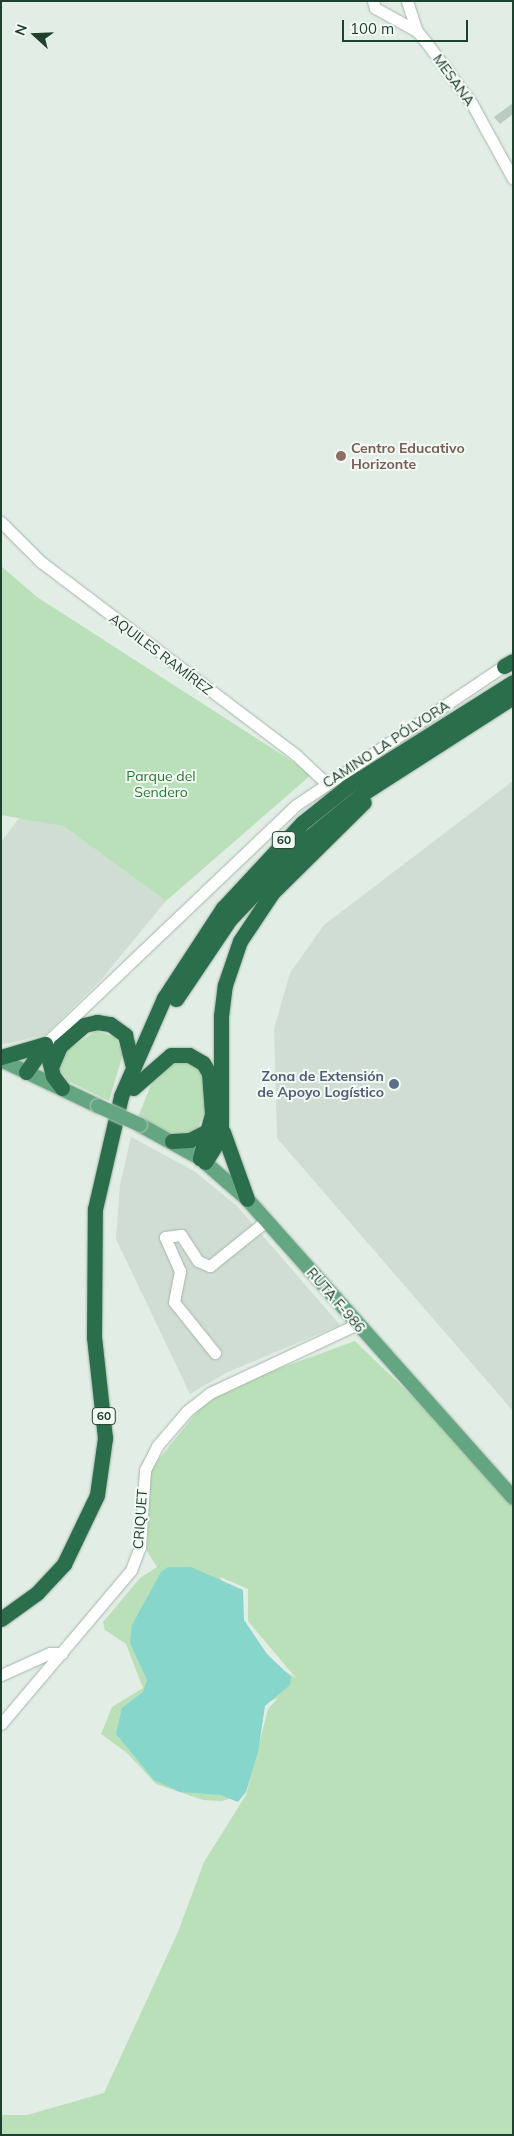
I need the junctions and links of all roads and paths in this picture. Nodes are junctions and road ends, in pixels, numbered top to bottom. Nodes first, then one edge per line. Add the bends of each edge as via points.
1 (373, 1) edge
2 (407, 1) edge
3 (417, 31) junction
4 (513, 180) edge
5 (1, 522) edge
6 (508, 664) edge
7 (513, 682) edge
8 (513, 697) edge
9 (384, 780) junction
10 (325, 782) junction
11 (49, 1053) junction
12 (1, 1059) edge
13 (130, 1070) junction
14 (26, 1072) junction
15 (62, 1088) junction
16 (133, 1088) junction
17 (221, 1123) junction
18 (204, 1133) junction
19 (172, 1141) junction
20 (203, 1160) junction
21 (247, 1199) junction
22 (266, 1221) junction
23 (357, 1324) junction
24 (214, 1353) dead end
25 (513, 1498) edge
26 (1, 1619) edge
27 (1, 1629) edge
28 (62, 1653) junction
29 (1, 1675) edge
30 (1, 1724) edge

1 - 3 street, MESANA via 375,8
2 - 3 street
3 - 4 street, MESANA via 472,104
5 - 10 street, AQUILES RAMÍREZ via 41,562 296,755
6 - 10 street
7 - 13 highway, CAMINO LA PÓLVORA / 60 via 348,786 280,844 240,887 192,952
8 - 9 highway, 60
9 - 16 highway, 60 via 302,842 230,919 182,988
9 - 17 highway via 272,894 240,941 225,985 221,1016
10 - 11 street via 242,853
11 - 12 highway
11 - 13 highway via 84,1025 110,1024 128,1040
11 - 14 highway
11 - 15 highway
12 - 14 main road, RUTA F-986
13 - 26 highway, CAMINO LA PÓLVORA / 60 via 108,1141 94,1218 94,1337 105,1429 100,1481 88,1520 67,1560 37,1593
14 - 15 main road, RUTA F-986
15 - 19 main road, RUTA F-986, bridge
16 - 18 highway via 165,1057 183,1054 199,1060 209,1073 211,1094 212,1114
16 - 27 highway, 60 via 114,1149 102,1227 102,1315 113,1421 106,1498 90,1538 68,1574 41,1601
17 - 20 highway via 220,1143
17 - 21 highway via 230,1160
18 - 19 highway via 190,1140
18 - 20 highway
19 - 20 main road, RUTA F-986
20 - 21 main road, RUTA F-986
21 - 22 main road, RUTA F-986
22 - 23 main road, RUTA F-986
22 - 24 street via 210,1266 198,1261 181,1235 165,1237 180,1271 174,1302
23 - 25 main road, RUTA F-986
23 - 28 street, CRIQUET via 210,1393 187,1411 157,1446 145,1470 140,1547 131,1570
28 - 29 street via 50,1653
28 - 30 street, CRIQUET

